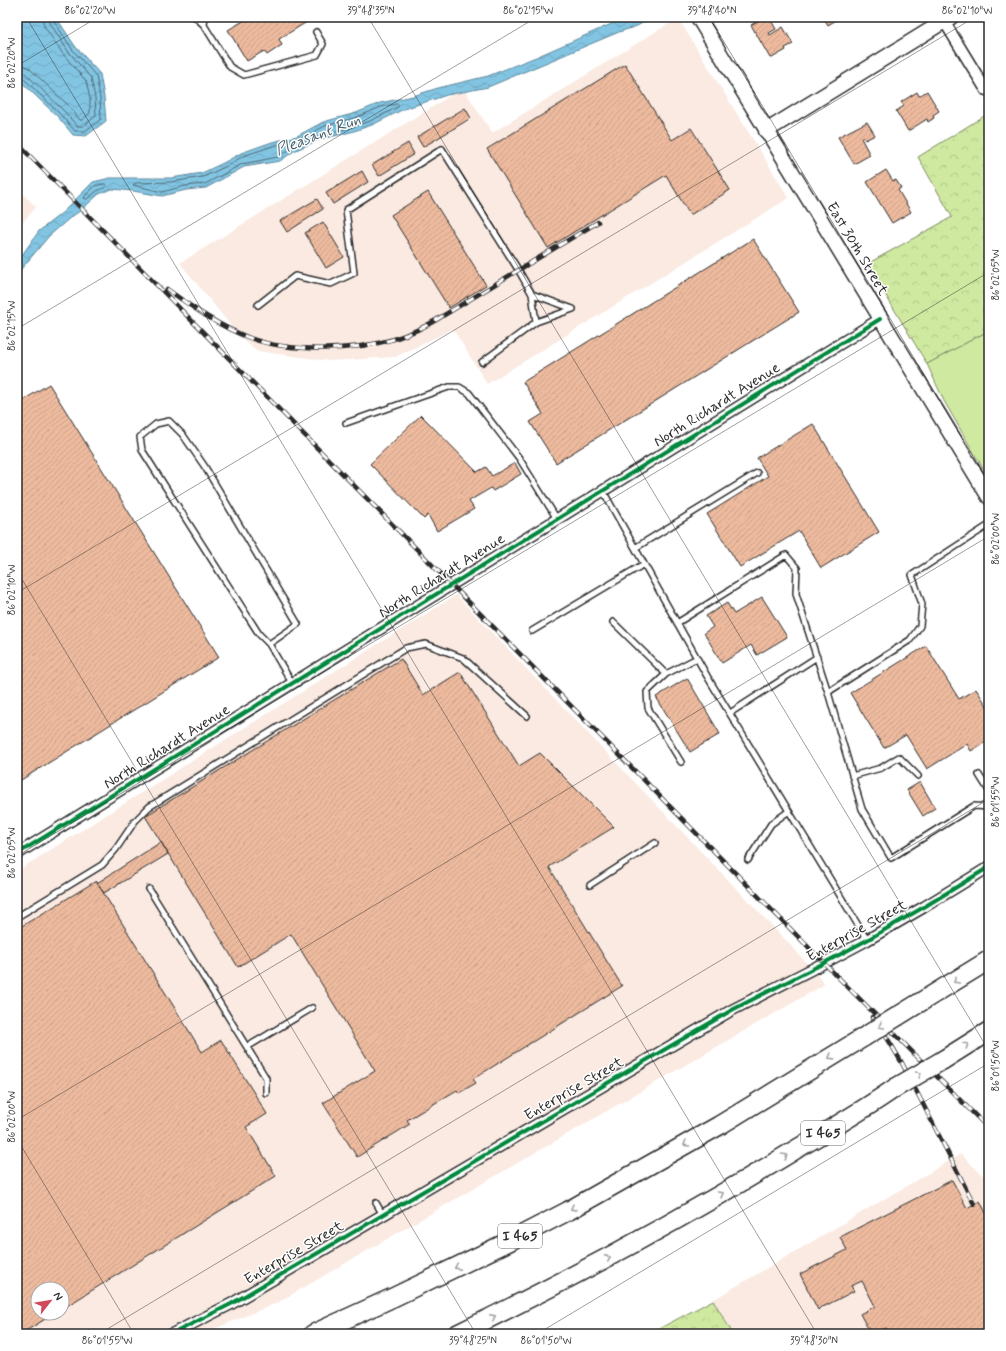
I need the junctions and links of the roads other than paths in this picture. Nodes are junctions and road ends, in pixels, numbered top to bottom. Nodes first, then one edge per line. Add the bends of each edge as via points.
1 (195, 17) edge
2 (205, 17) edge
3 (698, 17) edge
4 (948, 19) edge
5 (204, 25) junction
6 (316, 32) dead end
7 (986, 90) dead end
8 (766, 131) junction
9 (532, 294) junction
10 (258, 305) dead end
11 (880, 319) junction
12 (536, 322) junction
13 (482, 362) dead end
14 (346, 422) dead end
15 (757, 473) dead end
16 (603, 491) junction
17 (989, 497) edge
18 (557, 519) junction
19 (989, 525) edge
20 (635, 548) junction
21 (644, 564) junction
22 (613, 622) dead end
23 (677, 623) junction
24 (532, 631) dead end
25 (269, 644) junction
26 (817, 657) junction
27 (697, 658) junction
28 (666, 674) junction
29 (292, 683) junction
30 (828, 692) junction
31 (730, 713) junction
32 (527, 716) dead end
33 (681, 762) dead end
34 (979, 775) dead end
35 (852, 776) junction
36 (918, 776) dead end
37 (989, 791) edge
38 (989, 807) edge
39 (789, 811) junction
40 (655, 842) dead end
41 (17, 853) edge
42 (748, 860) dead end
43 (989, 867) edge
44 (590, 885) dead end
45 (149, 889) dead end
46 (17, 917) edge
47 (867, 940) junction
48 (989, 960) edge
49 (312, 1008) dead end
50 (989, 1031) edge
51 (247, 1047) junction
52 (266, 1092) dead end
53 (376, 1203) dead end
54 (383, 1215) junction
55 (172, 1334) edge
56 (313, 1334) edge
57 (457, 1334) edge

1 - 5 lane
2 - 5 lane
3 - 8 main road, East 30th Street
4 - 7 street
4 - 8 main road
5 - 6 lane via 230,67 244,75 317,55 323,44
8 - 11 main road, East 30th Street
9 - 10 lane via 442,149 346,210 354,273 330,284 295,276
9 - 12 lane
9 - 12 lane via 573,309
11 - 16 street, North Richardt Avenue
11 - 17 main road, East 30th Street
12 - 13 lane
14 - 18 lane via 449,387 459,387 469,393 519,458
15 - 20 lane
16 - 18 street, North Richardt Avenue
16 - 20 lane
18 - 29 street, North Richardt Avenue
19 - 30 lane via 912,575 922,604 920,626 910,640
20 - 21 lane
21 - 23 lane
21 - 24 lane
22 - 28 lane
23 - 26 lane via 786,554 797,568 796,594
23 - 27 lane
25 - 25 lane via 298,624 205,467 183,436 169,421 156,424 140,437 142,450 260,634
25 - 29 lane
26 - 30 lane
26 - 31 lane
27 - 28 lane
27 - 31 lane
28 - 33 lane via 648,692 648,708
29 - 41 street, North Richardt Avenue
30 - 35 lane
31 - 39 lane
32 - 46 lane via 463,658 426,644 406,648 149,807 135,821 102,865
34 - 37 lane
35 - 36 lane via 880,768 899,757
35 - 38 lane via 862,809 890,858 974,806
39 - 42 lane via 770,824
39 - 47 lane
40 - 44 lane
43 - 47 street, Enterprise Street
45 - 51 lane
47 - 54 street, Enterprise Street via 732,1010
48 -> 56 highway, I 465, bridge via 720,1125 561,1214 510,1241
49 - 51 lane
57 -> 50 highway, I 465, bridge via 636,1243 751,1177
51 - 52 lane via 266,1078
53 - 54 lane
54 - 55 street, Enterprise Street via 231,1304

